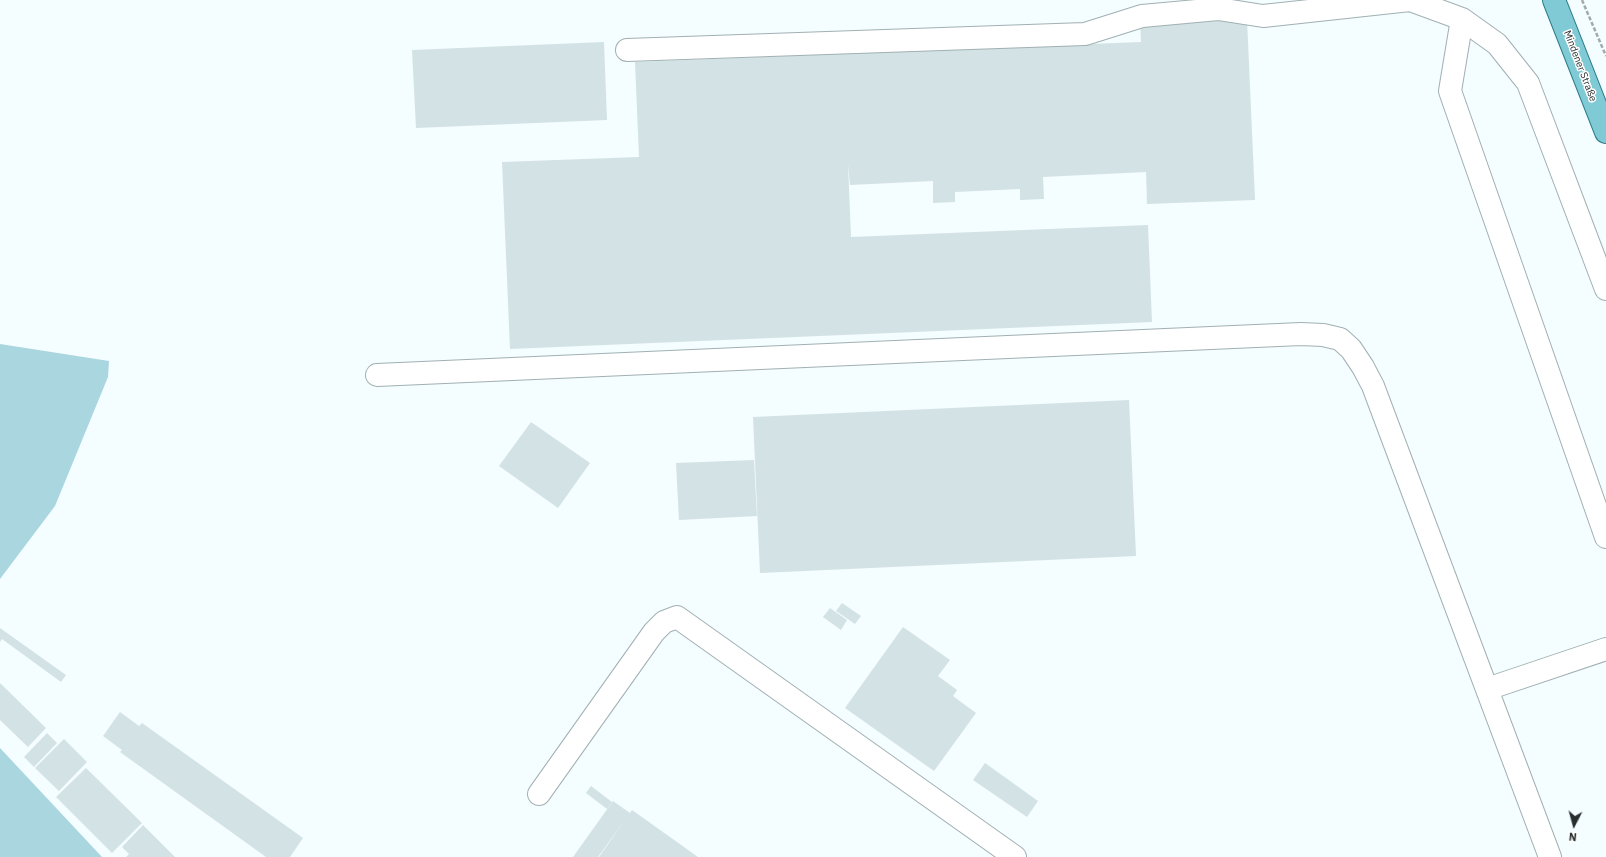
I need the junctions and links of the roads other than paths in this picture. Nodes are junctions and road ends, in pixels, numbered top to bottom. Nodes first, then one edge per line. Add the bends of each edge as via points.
1 (1554, 0) edge
2 (1462, 19) junction
3 (627, 50) dead end
4 (1606, 132) edge
5 (1606, 288) edge
6 (378, 375) dead end
7 (1606, 538) edge
8 (1606, 649) edge
9 (1487, 689) junction
10 (539, 794) dead end
11 (1015, 857) edge
12 (1550, 857) edge

1 - 4 main road, Mindener Straße
2 - 3 lane via 1410,0 1263,16 1218,8 1142,16 1085,34
2 - 5 lane via 1497,44 1528,83
2 - 7 lane via 1450,91
6 - 9 lane via 1301,334 1340,339 1351,349 1374,386
8 - 9 lane
9 - 12 lane
10 - 11 lane via 654,632 664,622 677,617

